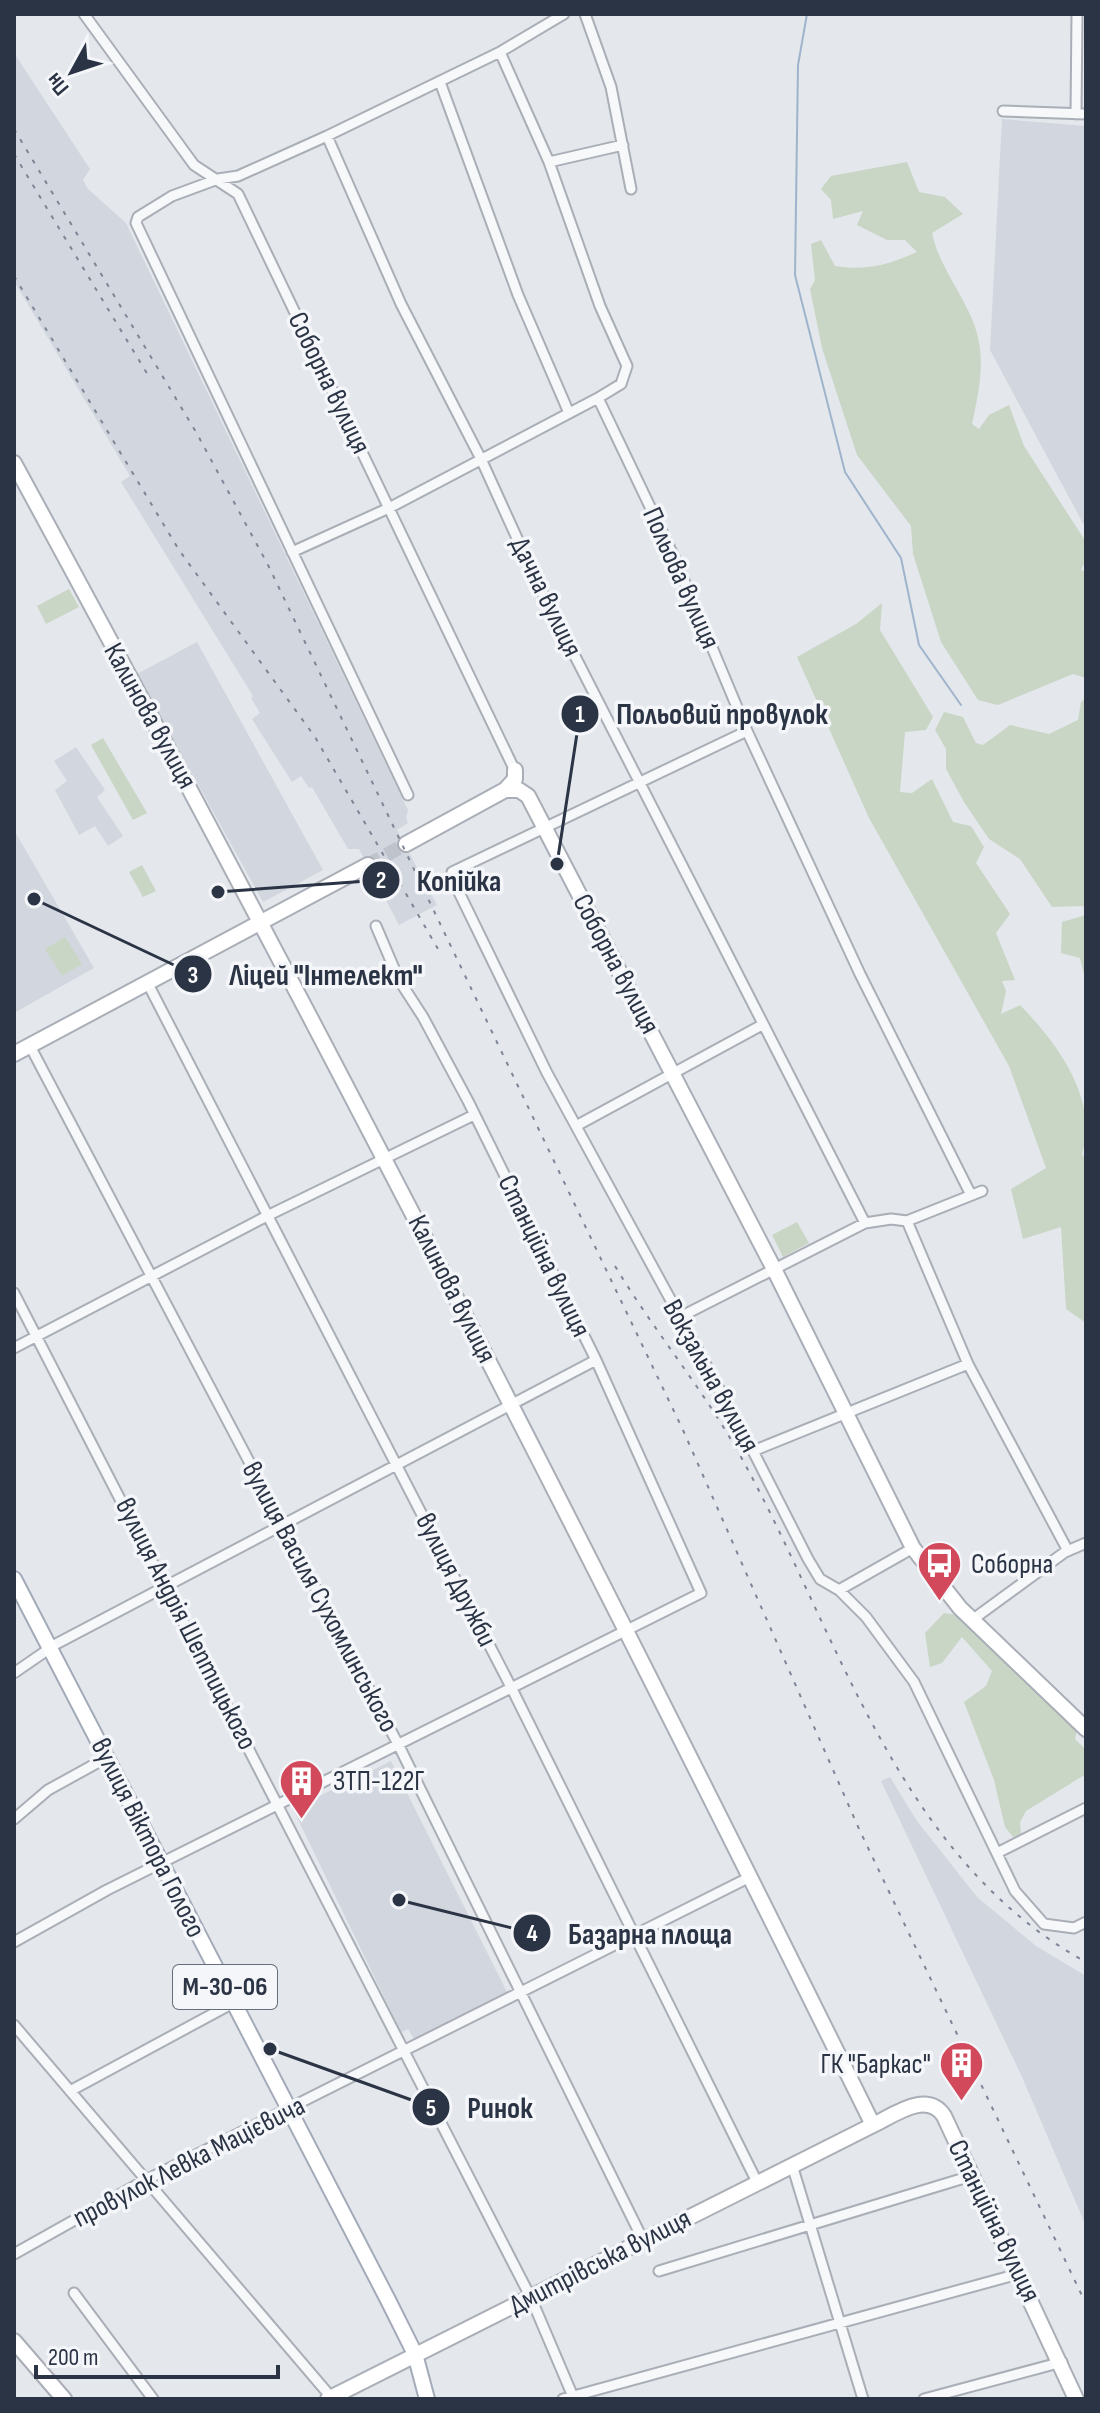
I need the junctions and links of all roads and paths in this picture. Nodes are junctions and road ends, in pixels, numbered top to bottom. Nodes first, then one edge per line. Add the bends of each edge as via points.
1 (84, 14) edge
2 (564, 14) edge
3 (585, 14) edge
4 (1076, 14) edge
5 (1086, 15) edge
6 (500, 52) junction
7 (440, 82) junction
8 (1003, 111) dead end
9 (1081, 114) edge
10 (327, 136) junction
11 (623, 145) junction
12 (549, 162) junction
13 (218, 179) junction
14 (631, 189) dead end
15 (598, 398) junction
16 (569, 413) junction
17 (481, 459) junction
18 (14, 463) edge
19 (389, 508) junction
20 (292, 552) junction
21 (747, 731) junction
22 (515, 770) junction
23 (638, 782) junction
24 (505, 790) junction
25 (408, 795) dead end
26 (528, 796) junction
27 (543, 827) junction
28 (406, 844) tunnel mouth
29 (368, 865) tunnel mouth
30 (261, 920) junction
31 (376, 926) dead end
32 (147, 982) junction
33 (762, 1025) junction
34 (30, 1046) junction
35 (14, 1054) edge
36 (673, 1073) junction
37 (474, 1115) junction
38 (576, 1126) junction
39 (385, 1158) junction
40 (982, 1191) dead end
41 (971, 1195) junction
42 (267, 1216) junction
43 (907, 1221) junction
44 (865, 1223) junction
45 (774, 1269) junction
46 (151, 1277) junction
47 (14, 1293) edge
48 (680, 1317) junction
49 (37, 1335) junction
50 (14, 1348) edge
51 (596, 1360) junction
52 (968, 1364) junction
53 (511, 1407) junction
54 (847, 1411) junction
55 (753, 1451) junction
56 (397, 1467) junction
57 (282, 1525) junction
58 (1086, 1543) edge
59 (913, 1548) junction
60 (1068, 1551) junction
61 (14, 1579) edge
62 (166, 1586) junction
63 (839, 1590) junction
64 (972, 1620) junction
65 (628, 1633) junction
66 (49, 1647) junction
67 (14, 1673) edge
68 (512, 1689) junction
69 (1086, 1729) edge
70 (399, 1746) junction
71 (106, 1758) junction
72 (279, 1804) junction
73 (1086, 1808) edge
74 (14, 1819) edge
75 (999, 1852) junction
76 (161, 1865) junction
77 (750, 1877) junction
78 (1086, 1922) edge
79 (634, 1934) junction
80 (14, 1942) edge
81 (521, 1992) junction
82 (233, 2003) junction
83 (14, 2025) edge
84 (405, 2050) junction
85 (70, 2091) junction
86 (289, 2111) junction
87 (873, 2125) junction
88 (792, 2165) junction
89 (971, 2176) junction
90 (144, 2181) junction
91 (757, 2182) junction
92 (813, 2226) junction
93 (643, 2240) junction
94 (14, 2254) edge
95 (659, 2271) dead end
96 (1018, 2274) junction
97 (74, 2293) dead end
98 (531, 2298) junction
99 (842, 2322) junction
100 (14, 2341) edge
101 (415, 2354) junction
102 (1062, 2362) junction
103 (329, 2398) edge
104 (570, 2398) edge
105 (64, 2399) edge
106 (153, 2399) edge
107 (427, 2399) edge
108 (863, 2399) edge
109 (924, 2399) edge
110 (1076, 2399) edge

1 - 13 street, Соборна вулиця via 194,165
2 - 6 street
3 - 11 street via 611,87
4 - 5 street
4 - 9 street
6 - 7 street
6 - 12 street
7 - 10 street
7 - 16 street via 518,295
8 - 9 street
10 - 13 street via 238,176
10 - 17 street, Дачна вулиця via 401,304
11 - 12 street
11 - 14 street
12 - 15 street via 628,371 621,384
13 - 19 street, Соборна вулиця via 238,194
13 - 20 street via 172,196 138,217 139,232
15 - 16 street
15 - 21 street, Польова вулиця via 675,559
16 - 17 street
17 - 19 street
17 - 23 street, Дачна вулиця
18 - 30 street, Калинова вулиця
19 - 20 street
19 - 22 street, Соборна вулиця
20 - 25 street
21 - 23 street
21 - 41 street, Польова вулиця
22 - 24 street via 515,779
22 - 26 street, Соборна вулиця
23 - 27 street
23 - 33 street, Дачна вулиця
24 - 26 street
24 - 28 street
26 - 27 street, Соборна вулиця
27 - 36 street, Соборна вулиця
27 - 38 street, Вокзальна вулиця via 452,872 452,878
29 - 30 street
30 - 32 street
30 - 39 street, Калинова вулиця
31 - 37 street, Станційна вулиця via 399,980
32 - 34 street
32 - 42 street, вулиця Дружби
33 - 36 street
33 - 44 street, Дачна вулиця
34 - 35 street
34 - 46 street, вулиця Василя Сухомлинського
36 - 38 street
36 - 45 street, Соборна вулиця
37 - 39 street
37 - 51 street, Станційна вулиця
38 - 48 street, Вокзальна вулиця
39 - 42 street
39 - 53 street, Калинова вулиця
40 - 41 street
41 - 43 street
42 - 46 street
42 - 56 street, вулиця Дружби
43 - 44 street
43 - 52 street
44 - 45 street
45 - 48 street
45 - 54 street, Соборна вулиця
46 - 49 street
46 - 57 street, вулиця Василя Сухомлинського
47 - 49 street, вулиця Андрія Шептицького
48 - 55 street, Вокзальна вулиця
49 - 50 street
49 - 62 street, вулиця Андрія Шептицького
51 - 53 street
51 - 65 street, Станційна вулиця via 701,1593
52 - 54 street
52 - 60 street
53 - 56 street
53 - 65 street, Калинова вулиця
54 - 55 street
54 - 59 street, Соборна вулиця
55 - 63 street, Вокзальна вулиця via 820,1579
56 - 57 street
56 - 68 street, вулиця Дружби
57 - 62 street
57 - 70 street, вулиця Василя Сухомлинського
58 - 60 street
59 - 63 street
59 - 64 street, Соборна вулиця
60 - 64 street
61 - 66 street, вулиця Віктора Голого / М-30-06
62 - 66 street
62 - 72 street, вулиця Андрія Шептицького
63 - 75 street, Вокзальна вулиця via 914,1682
64 - 69 street, Соборна вулиця
65 - 68 street
65 - 77 street, Калинова вулиця
66 - 67 street
66 - 71 street, вулиця Віктора Голого / М-30-06
68 - 70 street
68 - 79 street, вулиця Дружби
70 - 72 street
70 - 81 street, вулиця Василя Сухомлинського
71 - 74 street via 48,1790
71 - 76 street, вулиця Віктора Голого / М-30-06
72 - 76 street
72 - 84 street, вулиця Андрія Шептицького
73 - 75 street
75 - 78 street, Вокзальна вулиця via 1015,1891 1044,1924 1074,1928
76 - 80 street
76 - 82 street, вулиця Віктора Голого / М-30-06
77 - 79 street, провулок Левка Мацієвича
77 - 87 street, Калинова вулиця
79 - 81 street, провулок Левка Мацієвича
79 - 91 street, вулиця Дружби
81 - 84 street, провулок Левка Мацієвича
81 - 93 street, вулиця Василя Сухомлинського
82 - 85 street
82 - 86 street, вулиця Віктора Голого / М-30-06
83 - 85 street
84 - 86 street, провулок Левка Мацієвича
84 - 98 street, вулиця Андрія Шептицького
85 - 90 street
86 - 90 street, провулок Левка Мацієвича
86 - 101 street, вулиця Віктора Голого / М-30-06
87 - 88 street, Дмитрівська вулиця
87 - 89 street, Станційна вулиця via 920,2104 936,2106
88 - 91 street, Дмитрівська вулиця
88 - 92 street
89 - 92 street
89 - 96 street, Станційна вулиця
90 - 94 street, провулок Левка Мацієвича
90 - 103 street
91 - 93 street, Дмитрівська вулиця
92 - 95 street
92 - 99 street
93 - 98 street, Дмитрівська вулиця
96 - 99 street
96 - 102 street, Станційна вулиця
97 - 106 street
98 - 101 street, Дмитрівська вулиця
98 - 104 street, вулиця Андрія Шептицького
99 - 104 street
99 - 108 street
100 - 105 street
101 - 103 street, Дмитрівська вулиця
101 - 107 street, вулиця Віктора Голого / М-30-06
102 - 109 street
102 - 110 street, Станційна вулиця

